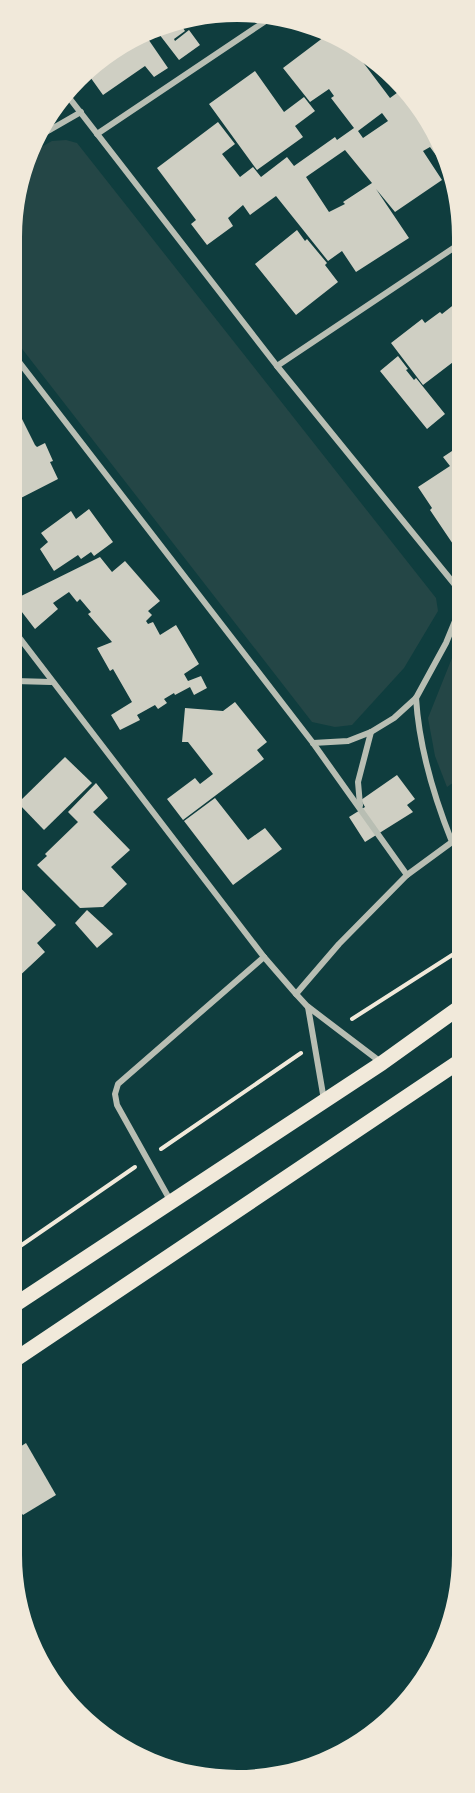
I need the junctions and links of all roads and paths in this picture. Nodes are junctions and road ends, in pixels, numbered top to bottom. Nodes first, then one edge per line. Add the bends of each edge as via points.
1 (262, 24) edge
2 (72, 101) edge
3 (81, 112) junction
4 (52, 129) edge
5 (97, 134) junction
6 (452, 249) edge
7 (22, 366) edge
8 (277, 366) junction
9 (452, 581) edge
10 (452, 628) edge
11 (22, 642) edge
12 (22, 681) edge
13 (51, 681) junction
14 (416, 698) junction
15 (371, 732) junction
16 (313, 743) junction
17 (360, 807) junction
18 (452, 842) joint
19 (407, 875) junction
20 (452, 955) edge
21 (264, 957) junction
22 (296, 994) junction
23 (307, 1006) junction
24 (452, 1013) edge
25 (337, 1028) junction
26 (314, 1044) junction
27 (382, 1063) junction
28 (452, 1065) edge
29 (324, 1102) junction
30 (147, 1158) junction
31 (170, 1201) junction
32 (22, 1245) edge
33 (22, 1300) edge
34 (22, 1355) edge

1 - 5 street
2 - 3 street
3 - 4 street
3 - 5 street
5 - 8 street
6 - 8 street
7 - 16 street
8 - 9 street
10 - 14 street
11 - 13 street
12 - 13 street
13 - 21 street
14 - 15 street
14 - 18 street via 421,738
15 - 16 street via 348,741
15 - 17 street via 358,782
16 - 17 street
17 - 19 street
18 - 19 street
19 - 22 street
20 - 25 path
21 - 22 street
21 - 30 street via 118,1084 117,1105
22 - 23 street
23 - 25 street
23 - 26 street
24 - 27 main road
25 - 27 street
26 - 29 street
26 - 30 path
27 - 29 main road
28 - 34 main road
29 - 31 main road
30 - 31 street
30 - 32 path
31 - 33 main road

